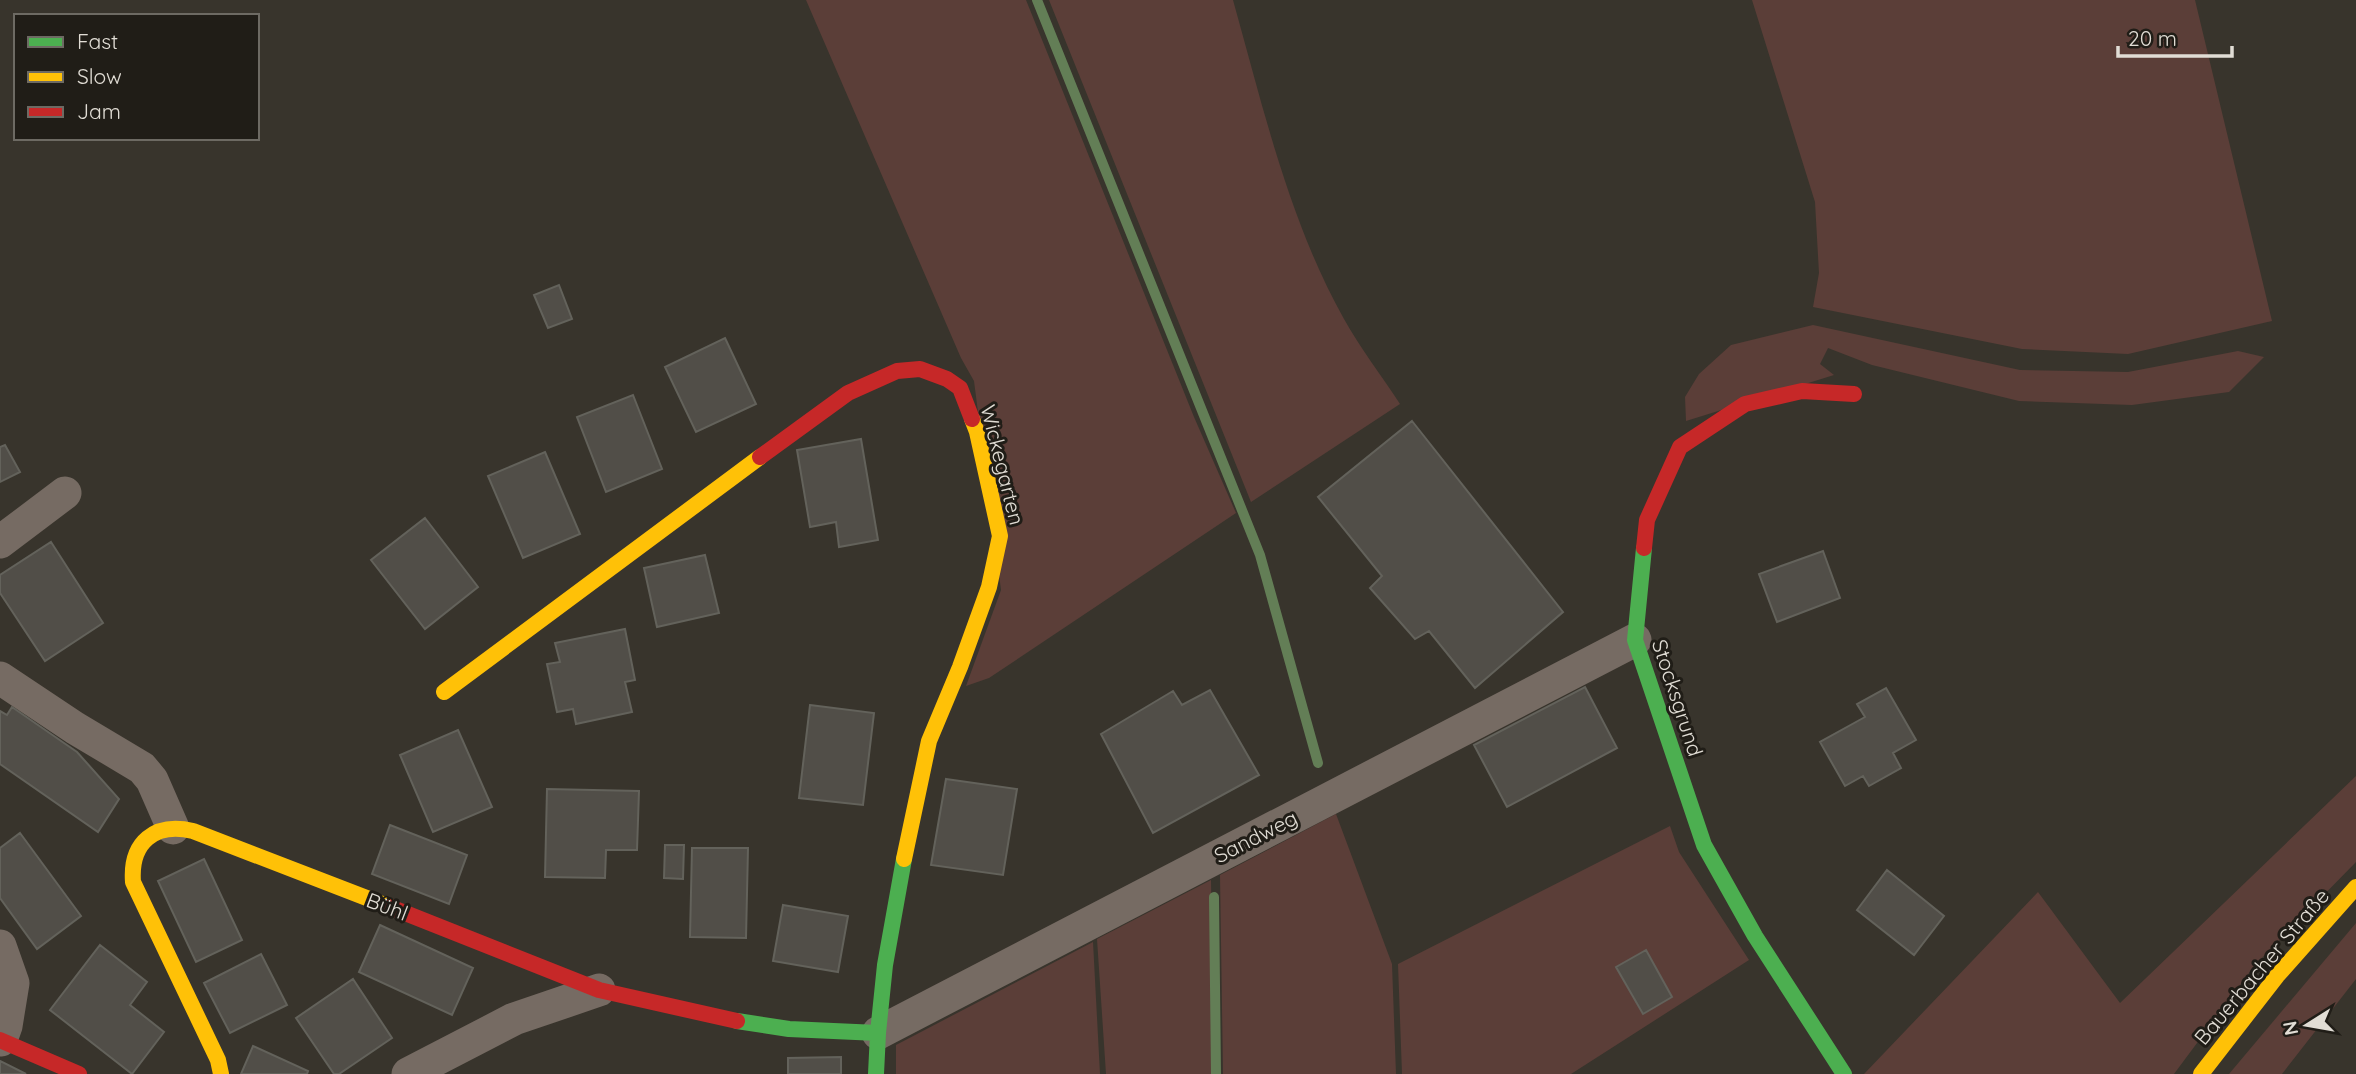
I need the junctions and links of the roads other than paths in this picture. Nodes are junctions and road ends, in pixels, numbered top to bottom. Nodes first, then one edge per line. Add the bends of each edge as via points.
1 (1854, 394) dead end
2 (65, 493) dead end
3 (0, 542) edge
4 (1634, 640) junction
5 (0, 678) edge
6 (444, 692) dead end
7 (173, 828) junction
8 (2356, 887) edge
9 (0, 946) edge
10 (599, 990) junction
11 (878, 1033) junction
12 (0, 1040) edge
13 (79, 1074) edge
14 (221, 1074) edge
15 (408, 1074) edge
16 (876, 1074) edge
17 (1844, 1074) edge
18 (2200, 1074) edge

1 - 4 street, Stocksgrund via 1802,391 1745,404 1680,447 1647,520
2 - 3 street
4 - 11 street, Sandweg
4 - 17 street, Stocksgrund via 1704,845 1755,936
5 - 7 street via 142,768
6 - 11 street, Wickegarten via 848,393 897,371 920,369 960,388 977,432 999,544 989,587 929,741 895,906
7 - 10 street, Bühl via 212,838
7 - 14 street via 144,840 134,856 132,876
8 - 18 street, Bauerbacher Straße via 2277,976
9 - 12 street via 13,983
10 - 11 street, Bühl via 723,1020
10 - 15 street via 514,1019
11 - 16 street
12 - 13 street

